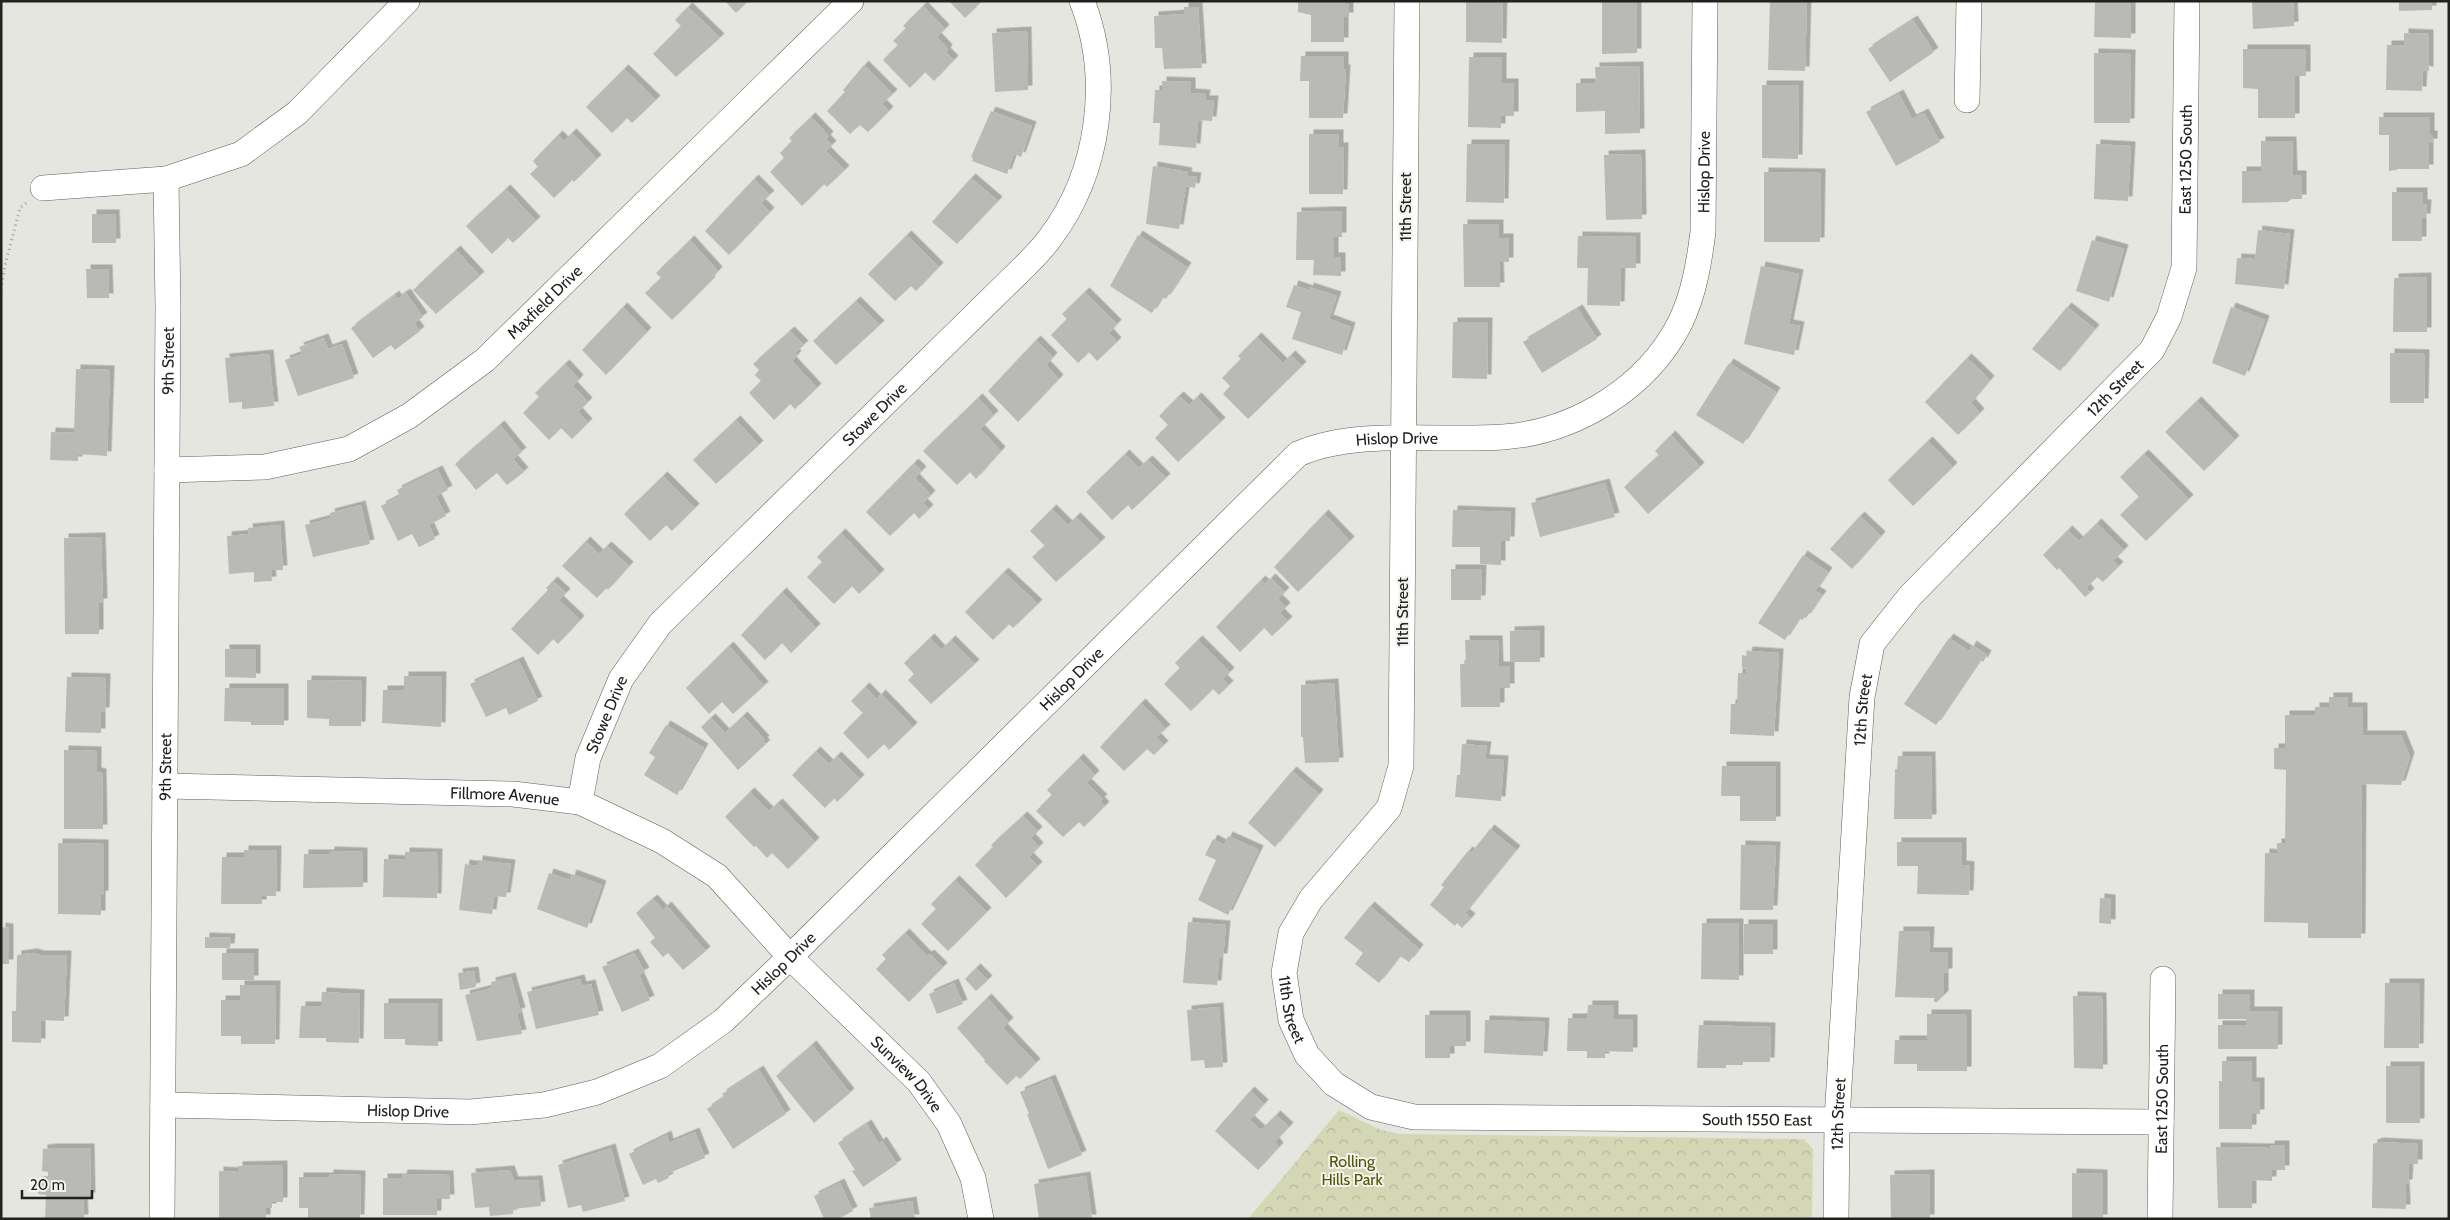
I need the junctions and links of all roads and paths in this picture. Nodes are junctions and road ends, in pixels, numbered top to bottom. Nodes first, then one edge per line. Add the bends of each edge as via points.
1 (407, 1) edge
2 (851, 1) edge
3 (1082, 1) edge
4 (1407, 1) edge
5 (1705, 1) edge
6 (1969, 1) edge
7 (2187, 1) edge
8 (1967, 100) dead end
9 (166, 180) junction
10 (43, 188) joint
11 (1, 290) edge
12 (2169, 316) joint
13 (1403, 440) junction
14 (167, 470) junction
15 (165, 786) junction
16 (580, 802) junction
17 (790, 957) junction
18 (2163, 980) dead end
19 (163, 1105) junction
20 (1414, 1117) joint
21 (1836, 1120) junction
22 (2161, 1122) junction
23 (162, 1219) edge
24 (981, 1219) edge
25 (1836, 1219) edge
26 (2160, 1219) edge

1 - 9 street via 298,113 241,154
2 - 14 street, Maxfield Drive via 484,360 409,416 349,449 265,467
3 - 16 street, Stowe Drive via 1096,62 1096,121 1080,184 1051,237 660,624 621,678 588,758
4 - 13 street, 11th Street
5 - 13 street, Hislop Drive via 1703,232 1699,267 1680,322 1664,349 1617,396 1564,426 1504,437
6 - 8 street
7 - 12 street, East 1250 South via 2184,268
9 - 10 street
9 - 14 street, 9th Street
10 - 11 path via 20,208 4,265
12 - 21 street, 12th Street via 2152,350 1910,596 1872,644 1862,697
13 - 17 street, Hislop Drive via 1346,441 1318,445 1298,454
13 - 20 street, 11th Street via 1401,766 1389,808 1311,899 1291,933 1284,973 1291,1020 1307,1055 1334,1084 1371,1107
14 - 15 street, 9th Street
15 - 16 street, Fillmore Avenue via 513,794
15 - 19 street, 9th Street
16 - 17 street, Fillmore Avenue via 662,841 717,876
17 - 19 street, Hislop Drive via 723,1021 660,1066 597,1092 544,1105 470,1112
17 - 24 street, Sunview Drive via 919,1082 949,1124 973,1178
18 - 22 street, East 1250 South
19 - 23 street, 9th Street
20 - 21 street, South 1550 East
21 - 22 street, South 1550 East
21 - 25 street, 12th Street
22 - 26 street, East 1250 South

